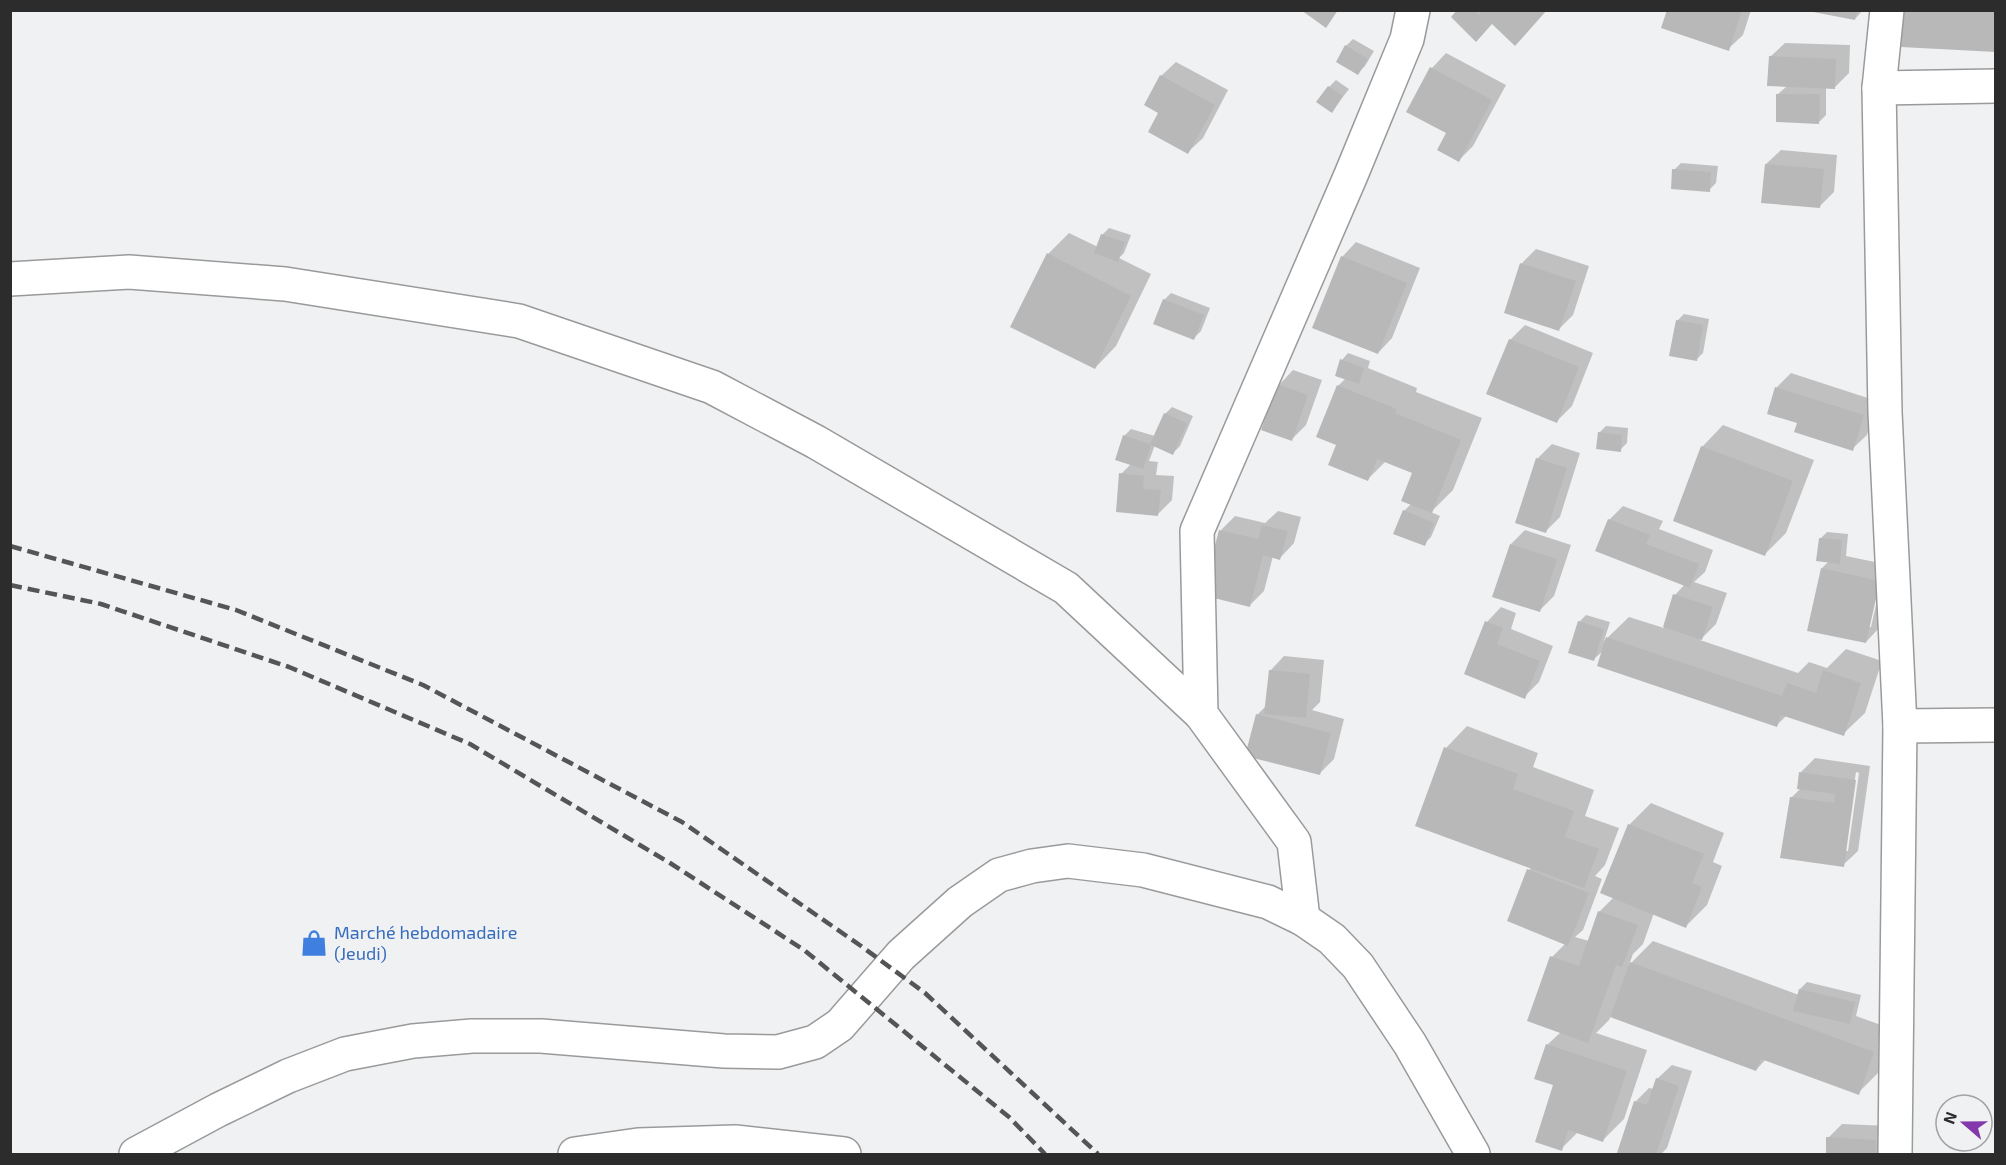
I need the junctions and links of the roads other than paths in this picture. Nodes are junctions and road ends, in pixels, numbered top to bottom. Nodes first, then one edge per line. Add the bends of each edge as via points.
1 (1413, 10) edge
2 (1887, 10) edge
3 (1995, 86) edge
4 (1879, 88) junction
5 (10, 279) edge
6 (1201, 714) junction
7 (1995, 725) edge
8 (1900, 726) junction
9 (1303, 919) junction
10 (136, 1155) edge
11 (575, 1155) edge
12 (844, 1155) edge
13 (1473, 1155) edge
14 (1895, 1155) edge

1 - 6 street via 1407,39 1351,175 1197,531
2 - 4 street
3 - 4 street
4 - 8 street via 1885,412
5 - 6 street via 129,272 285,284 519,321 712,387 816,442 1066,588
6 - 9 street via 1294,842
7 - 8 street
8 - 14 street
9 - 10 street via 1268,902 1143,870 1068,861 1032,866 999,875 960,902 901,955 840,1025 815,1042 778,1052 541,1036 413,1041 345,1054 288,1076
9 - 13 street via 1332,939 1358,966 1410,1044
11 - 12 street via 638,1145 735,1142

